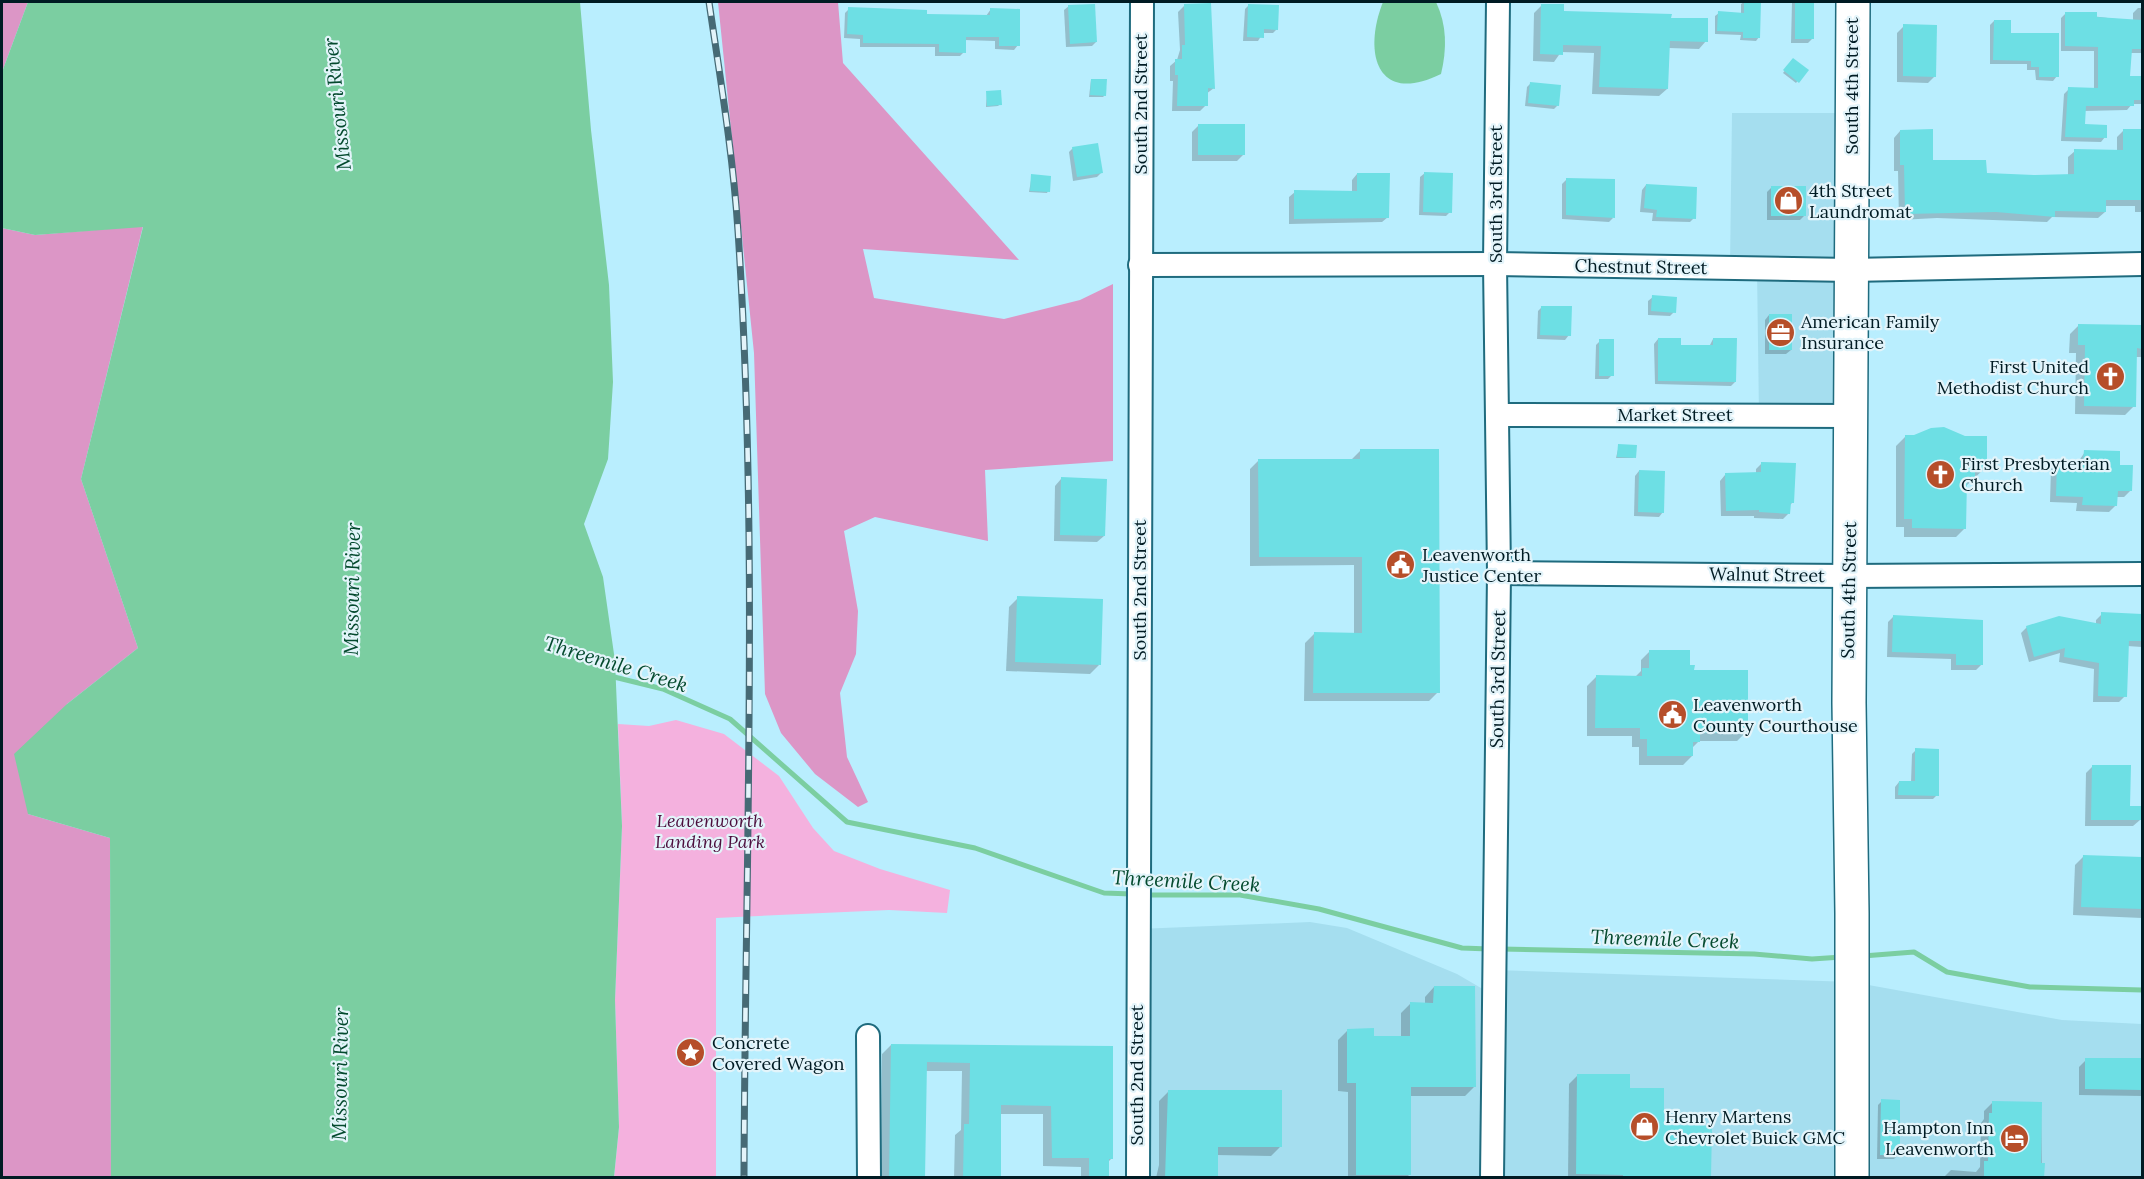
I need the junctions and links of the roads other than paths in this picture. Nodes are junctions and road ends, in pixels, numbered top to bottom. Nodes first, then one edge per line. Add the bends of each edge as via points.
1 (1142, 2) edge
2 (1498, 2) edge
3 (1853, 2) edge
4 (1496, 264) junction
5 (2142, 264) edge
6 (1140, 265) junction
7 (1851, 270) junction
8 (1499, 415) junction
9 (1852, 416) junction
10 (1499, 573) junction
11 (2142, 574) edge
12 (1849, 576) junction
13 (868, 1036) dead end
14 (869, 1178) edge
15 (1138, 1178) edge
16 (1492, 1178) edge
17 (1852, 1178) edge

1 - 6 street, South 2nd Street
2 - 4 street, South 3rd Street
3 - 7 highway, South 4th Street
4 - 6 street, Chestnut Street
4 - 7 street, Chestnut Street
4 - 8 street, South 3rd Street
5 - 7 street, Chestnut Street
6 - 15 street, South 2nd Street
7 - 9 highway, South 4th Street
8 - 9 street, Market Street
8 - 10 street, South 3rd Street
9 - 12 highway, South 4th Street
10 - 12 street, Walnut Street
10 - 16 street, South 3rd Street
11 - 12 street, Walnut Street
12 - 17 highway, South 4th Street
13 - 14 street

